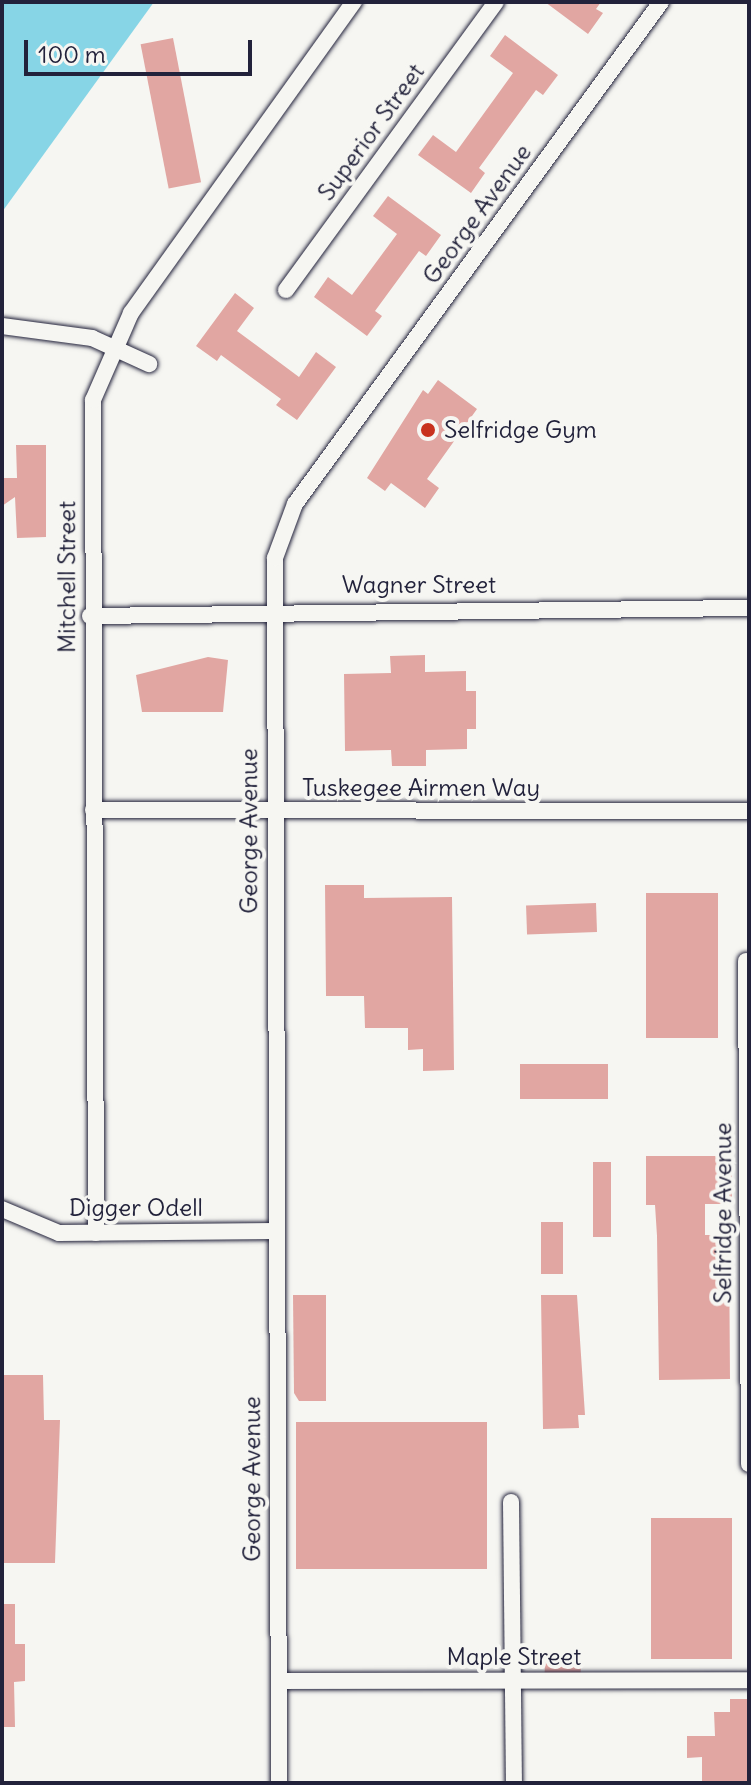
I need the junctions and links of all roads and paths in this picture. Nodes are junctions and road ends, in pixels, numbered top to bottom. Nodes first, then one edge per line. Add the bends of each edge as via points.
1 (354, 2) edge
2 (496, 2) edge
3 (661, 2) edge
4 (286, 290) dead end
5 (2, 326) edge
6 (114, 345) junction
7 (149, 364) dead end
8 (749, 608) edge
9 (271, 613) junction
10 (90, 616) junction
11 (93, 810) junction
12 (272, 811) junction
13 (749, 811) edge
14 (746, 961) dead end
15 (748, 997) edge
16 (2, 1209) edge
17 (275, 1231) junction
18 (96, 1233) junction
19 (749, 1464) edge
20 (511, 1502) dead end
21 (749, 1680) edge
22 (279, 1681) junction
23 (513, 1681) junction
24 (279, 1783) edge
25 (514, 1783) edge

1 - 6 street, Mitchell Street via 192,223
2 - 4 street, Superior Street
3 - 9 street, George Avenue via 295,504 275,558
5 - 6 street
6 - 7 street
6 - 10 street, Mitchell Street via 93,400
8 - 9 street, Wagner Street
9 - 10 street, Wagner Street
9 - 12 street, George Avenue
10 - 11 street, Mitchell Street
11 - 12 street, Tuskegee Airmen Way
11 - 18 street, Mitchell Street
12 - 13 street, Tuskegee Airmen Way
12 - 17 street, George Avenue
14 - 15 street, Selfridge Avenue
15 - 19 street, Selfridge Avenue
16 - 18 street, Digger Odell via 59,1233
17 - 18 street, Digger Odell
17 - 22 street, George Avenue
20 - 23 street
21 - 23 street, Maple Street
22 - 23 street, Maple Street
22 - 24 street, George Avenue
23 - 25 street

